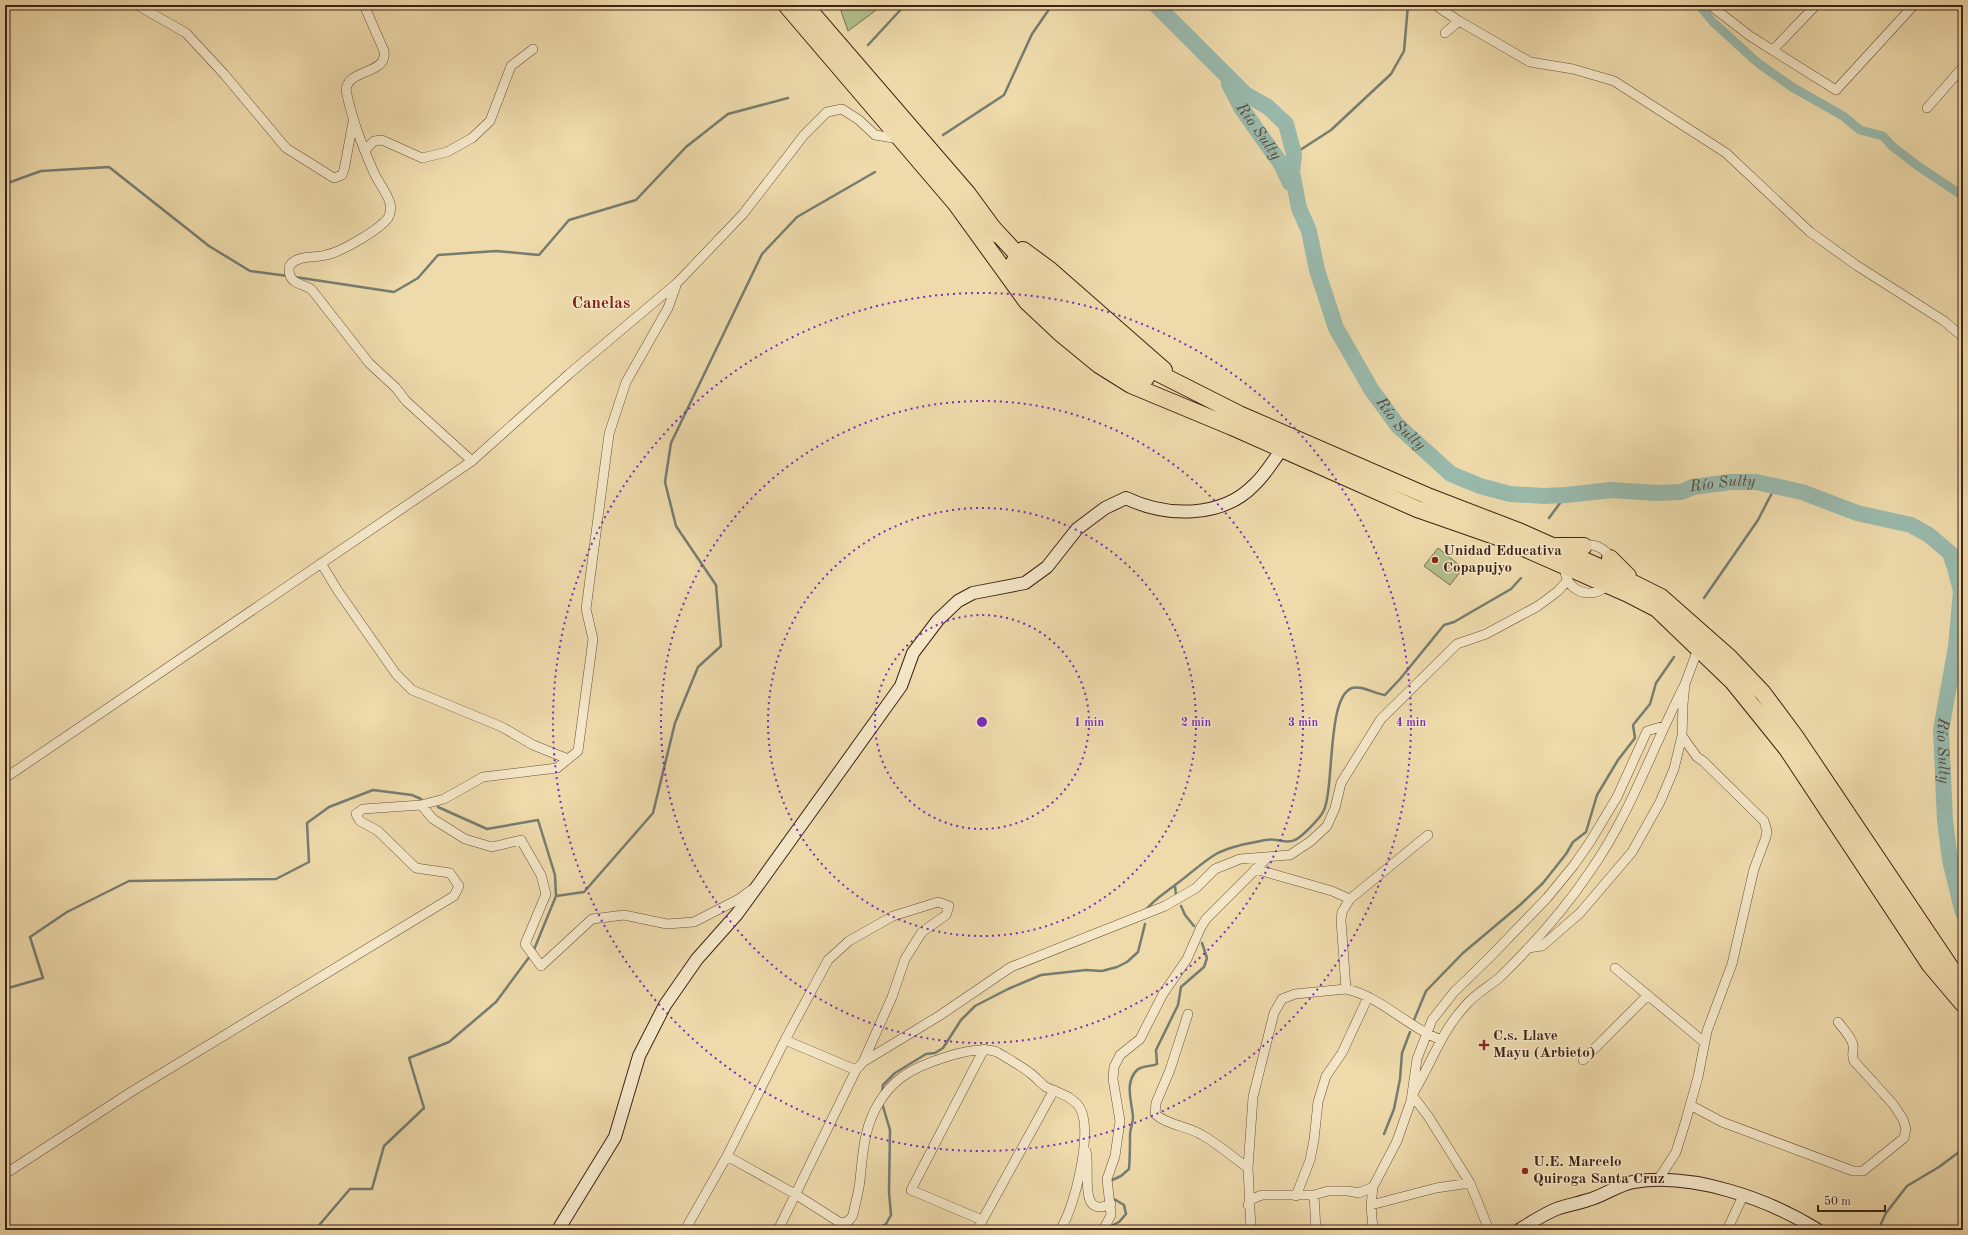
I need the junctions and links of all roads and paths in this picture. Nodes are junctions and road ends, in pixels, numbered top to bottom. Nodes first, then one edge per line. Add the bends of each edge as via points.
1 (137, 5) edge
2 (364, 5) edge
3 (786, 5) edge
4 (805, 5) edge
5 (1435, 5) edge
6 (1710, 5) edge
7 (1816, 5) edge
8 (1914, 5) edge
9 (1459, 21) junction
10 (1445, 33) dead end
11 (533, 49) dead end
12 (1773, 50) junction
13 (1963, 67) edge
14 (1927, 108) dead end
15 (353, 122) junction
16 (900, 139) junction
17 (365, 150) junction
18 (676, 283) junction
19 (1963, 337) edge
20 (1282, 449) junction
21 (472, 461) junction
22 (1545, 550) junction
23 (1572, 562) junction
24 (321, 563) junction
25 (1606, 577) junction
26 (1632, 589) junction
27 (1698, 649) junction
28 (1685, 684) junction
29 (1664, 726) junction
30 (1682, 736) junction
31 (568, 759) junction
32 (5, 778) edge
33 (421, 805) junction
34 (1428, 835) dead end
35 (1268, 857) junction
36 (1255, 870) junction
37 (761, 881) junction
38 (1350, 899) junction
39 (1528, 948) junction
40 (1616, 968) dead end
41 (1963, 982) edge
42 (1346, 989) junction
43 (1648, 995) junction
44 (1368, 997) junction
45 (1963, 1004) edge
46 (1188, 1014) dead end
47 (1838, 1022) dead end
48 (1426, 1034) junction
49 (785, 1040) junction
50 (1441, 1040) junction
51 (1704, 1042) junction
52 (984, 1049) junction
53 (1583, 1060) dead end
54 (863, 1062) junction
55 (856, 1070) junction
56 (1054, 1090) junction
57 (1412, 1095) junction
58 (1690, 1105) junction
59 (1083, 1138) junction
60 (727, 1156) junction
61 (1248, 1168) junction
62 (5, 1174) edge
63 (1658, 1180) junction
64 (1470, 1183) junction
65 (1373, 1187) junction
66 (795, 1194) junction
67 (1296, 1196) junction
68 (1314, 1196) junction
69 (1743, 1196) junction
70 (1111, 1204) junction
71 (1248, 1205) junction
72 (1371, 1206) junction
73 (982, 1220) junction
74 (558, 1230) edge
75 (685, 1230) edge
76 (778, 1230) edge
77 (977, 1230) edge
78 (1060, 1230) edge
79 (1103, 1230) edge
80 (1250, 1230) edge
81 (1316, 1230) edge
82 (1373, 1230) edge
83 (1490, 1230) edge
84 (1519, 1230) edge
85 (1727, 1230) edge
86 (1818, 1230) edge

1 - 15 street via 186,33 286,148 334,178 342,175 344,170
2 - 15 street via 385,58 377,67 347,84
3 - 16 highway
4 - 22 highway via 968,194 992,227 1041,280 1118,348 1140,364 1239,414 1430,497 1521,532
5 - 9 street
6 - 12 street
7 - 12 street
8 - 12 street via 1836,90
9 - 10 street
9 - 19 street via 1530,62 1573,69 1614,80 1726,153 1810,232 1856,266 1944,321
11 - 17 street via 510,66 490,121 472,138 447,152 422,158 382,140 374,141
13 - 14 street
15 - 17 street
16 - 18 street via 875,135 859,120 842,110 827,112 804,135 743,214
16 - 20 highway via 956,204 1027,302 1099,365 1131,385
17 - 21 street via 390,202 391,210 388,217 343,250 296,261 291,264 290,275 293,280 312,290 369,362 396,388 406,402
18 - 21 street
18 - 31 street via 668,308 626,382 609,434 586,609 593,639 578,751
20 - 22 highway via 1417,509 1503,539
20 - 37 street via 1254,486 1227,504 1203,511 1181,512 1138,504 1126,498 1105,508 1077,529 1047,567 1025,583 973,593 958,601 938,620 913,653 902,686
21 - 24 street
22 - 23 highway
22 - 23 highway
23 - 25 highway
23 - 25 street via 1599,548
23 - 35 street via 1558,591 1538,606 1486,634 1457,644 1382,719 1341,783 1335,808 1327,826 1290,855
24 - 31 street via 396,674 412,690 502,727 533,745
24 - 32 street
25 - 26 highway
25 - 26 highway
26 - 27 highway via 1657,609
26 - 41 highway via 1661,597 1729,657 1763,693
27 - 28 street
27 - 45 highway via 1733,682 1787,749 1930,964
28 - 29 street
28 - 30 street
29 - 39 street via 1638,788 1592,870
29 - 48 street via 1646,731 1617,797 1574,865 1547,898 1454,992 1432,1020
30 - 39 street via 1670,780 1632,852 1580,913 1552,939 1542,946
30 - 51 street via 1697,757 1764,821 1767,831 1754,869 1732,964
31 - 33 street via 557,768 484,777 444,799
33 - 37 street via 433,820 465,839 492,847 521,840 541,875 546,894 525,944 541,966 592,919 624,915 667,924 694,922 739,899
33 - 62 street via 362,809 356,814 360,821 378,831 416,868 450,873 459,886 454,896 131,1092
34 - 38 street
35 - 36 street
35 - 54 street via 1240,860 1215,868 1196,888 1165,906 1011,967 939,1016
36 - 38 street via 1332,891
36 - 70 street via 1206,919 1187,959 1167,989 1140,1039 1120,1055 1114,1066 1113,1079 1120,1121 1115,1156 1107,1179
37 - 74 street via 737,914 697,959 665,1004 639,1056 615,1136
38 - 42 street via 1342,912 1341,920
39 - 50 street via 1499,978 1467,1003 1451,1022
40 - 43 street
42 - 44 street
42 - 61 street via 1287,996 1278,1005 1253,1098
43 - 51 street
43 - 53 street
44 - 48 street
44 - 67 street via 1342,1053 1326,1076 1318,1102 1310,1160
46 - 61 street via 1170,1070 1156,1103 1155,1114 1162,1120 1179,1124 1202,1135
47 - 58 street via 1850,1038 1851,1056 1854,1061 1893,1104 1906,1129 1904,1138 1863,1172 1853,1171 1722,1122
48 - 50 street
48 - 57 street via 1417,1059
49 - 54 street via 828,960 849,941 893,916 938,902 949,906 946,915 922,932 905,959 892,997
49 - 55 street
49 - 60 street
50 - 57 street via 1426,1073
51 - 58 street
52 - 56 street via 996,1052
52 - 66 street via 959,1053 911,1072 895,1084 881,1100 867,1126 860,1182 850,1220 845,1223 839,1222
52 - 73 street via 911,1190
54 - 55 street
55 - 66 street
56 - 59 street via 1078,1106 1082,1115
56 - 73 street
57 - 64 street
57 - 65 street via 1397,1141
58 - 63 street via 1676,1152
59 - 70 street via 1087,1156 1087,1194 1095,1207
59 - 78 street via 1081,1170 1067,1219
60 - 66 street
60 - 75 street
61 - 71 street
63 - 69 street via 1703,1185
63 - 84 street via 1632,1182 1620,1186 1588,1201 1570,1204 1547,1213
64 - 72 street via 1436,1188
64 - 83 street
65 - 68 street via 1359,1193 1328,1191
65 - 72 street
66 - 76 street
67 - 68 street
67 - 71 street via 1256,1196
68 - 81 street
69 - 85 street
69 - 86 street via 1784,1210
70 - 79 street via 1111,1215
71 - 80 street
72 - 82 street
73 - 77 street

